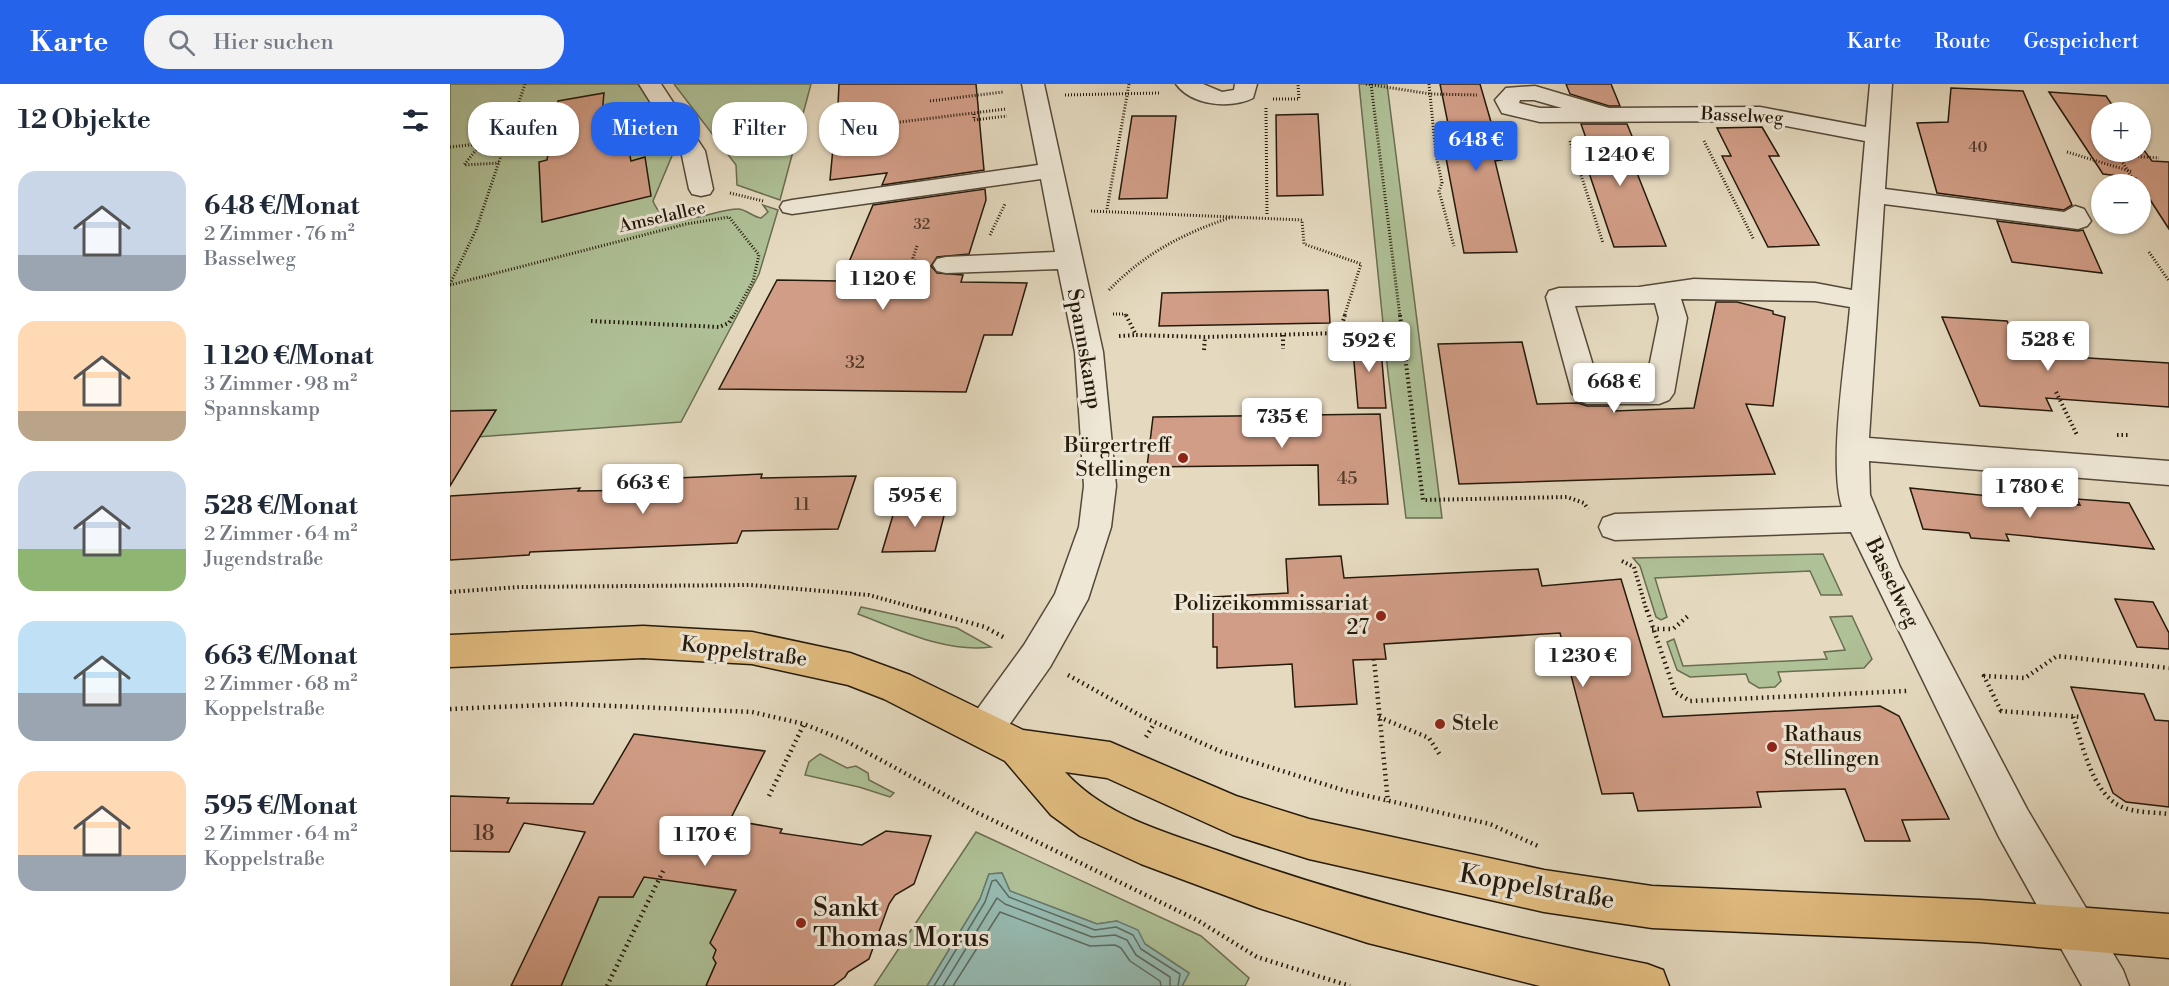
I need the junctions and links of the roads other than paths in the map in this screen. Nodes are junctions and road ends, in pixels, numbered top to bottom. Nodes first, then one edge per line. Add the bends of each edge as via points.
1 (650, 84) edge
2 (1246, 84) edge
3 (1881, 84) edge
4 (1195, 88) edge
5 (1034, 89) edge
6 (1605, 114) junction
7 (1877, 136) junction
8 (1051, 170) junction
9 (701, 189) dead end
10 (1872, 195) junction
11 (792, 207) dead end
12 (2075, 214) dead end
13 (1068, 260) junction
14 (946, 265) dead end
15 (1666, 292) junction
16 (1866, 301) junction
17 (1853, 448) junction
18 (2169, 473) edge
19 (1862, 519) junction
20 (1615, 543) road end
21 (450, 651) edge
22 (1001, 739) junction
23 (2074, 929) junction
24 (2169, 936) edge
25 (1520, 974) edge
26 (1647, 986) edge
27 (2107, 986) edge

1 - 9 street via 693,151
2 - 4 street via 1245,93 1229,99
3 - 7 street, Basselweg
5 - 8 street, Spannskamp
6 - 6 street, Basselweg via 1524,91 1508,96 1506,104 1517,112
6 - 7 street, Basselweg via 1768,115
7 - 10 street, Basselweg
8 - 11 street
8 - 13 street, Spannskamp
10 - 12 street via 2078,221
10 - 16 street, Basselweg
13 - 14 street
13 - 22 street, Spannskamp via 1089,314 1100,465 1095,527 1071,599 1037,656
15 - 15 street via 1559,297 1587,393 1659,393 1673,318
15 - 16 street via 1694,288 1795,291
16 - 17 street, Basselweg
17 - 18 street
17 - 19 street, Basselweg via 1854,495
19 - 20 street
19 - 23 street, Basselweg via 2013,823
21 - 22 main road, Koppelstraße via 643,642 752,648 850,669 897,687
22 - 23 main road, Koppelstraße via 1110,760 1233,815 1309,838 1544,891 1652,907 1980,921
22 - 25 main road, Koppelstraße via 1078,813 1107,828 1282,896
23 - 24 main road, Koppelstraße
23 - 27 street, Basselweg
25 - 26 main road, Koppelstraße

